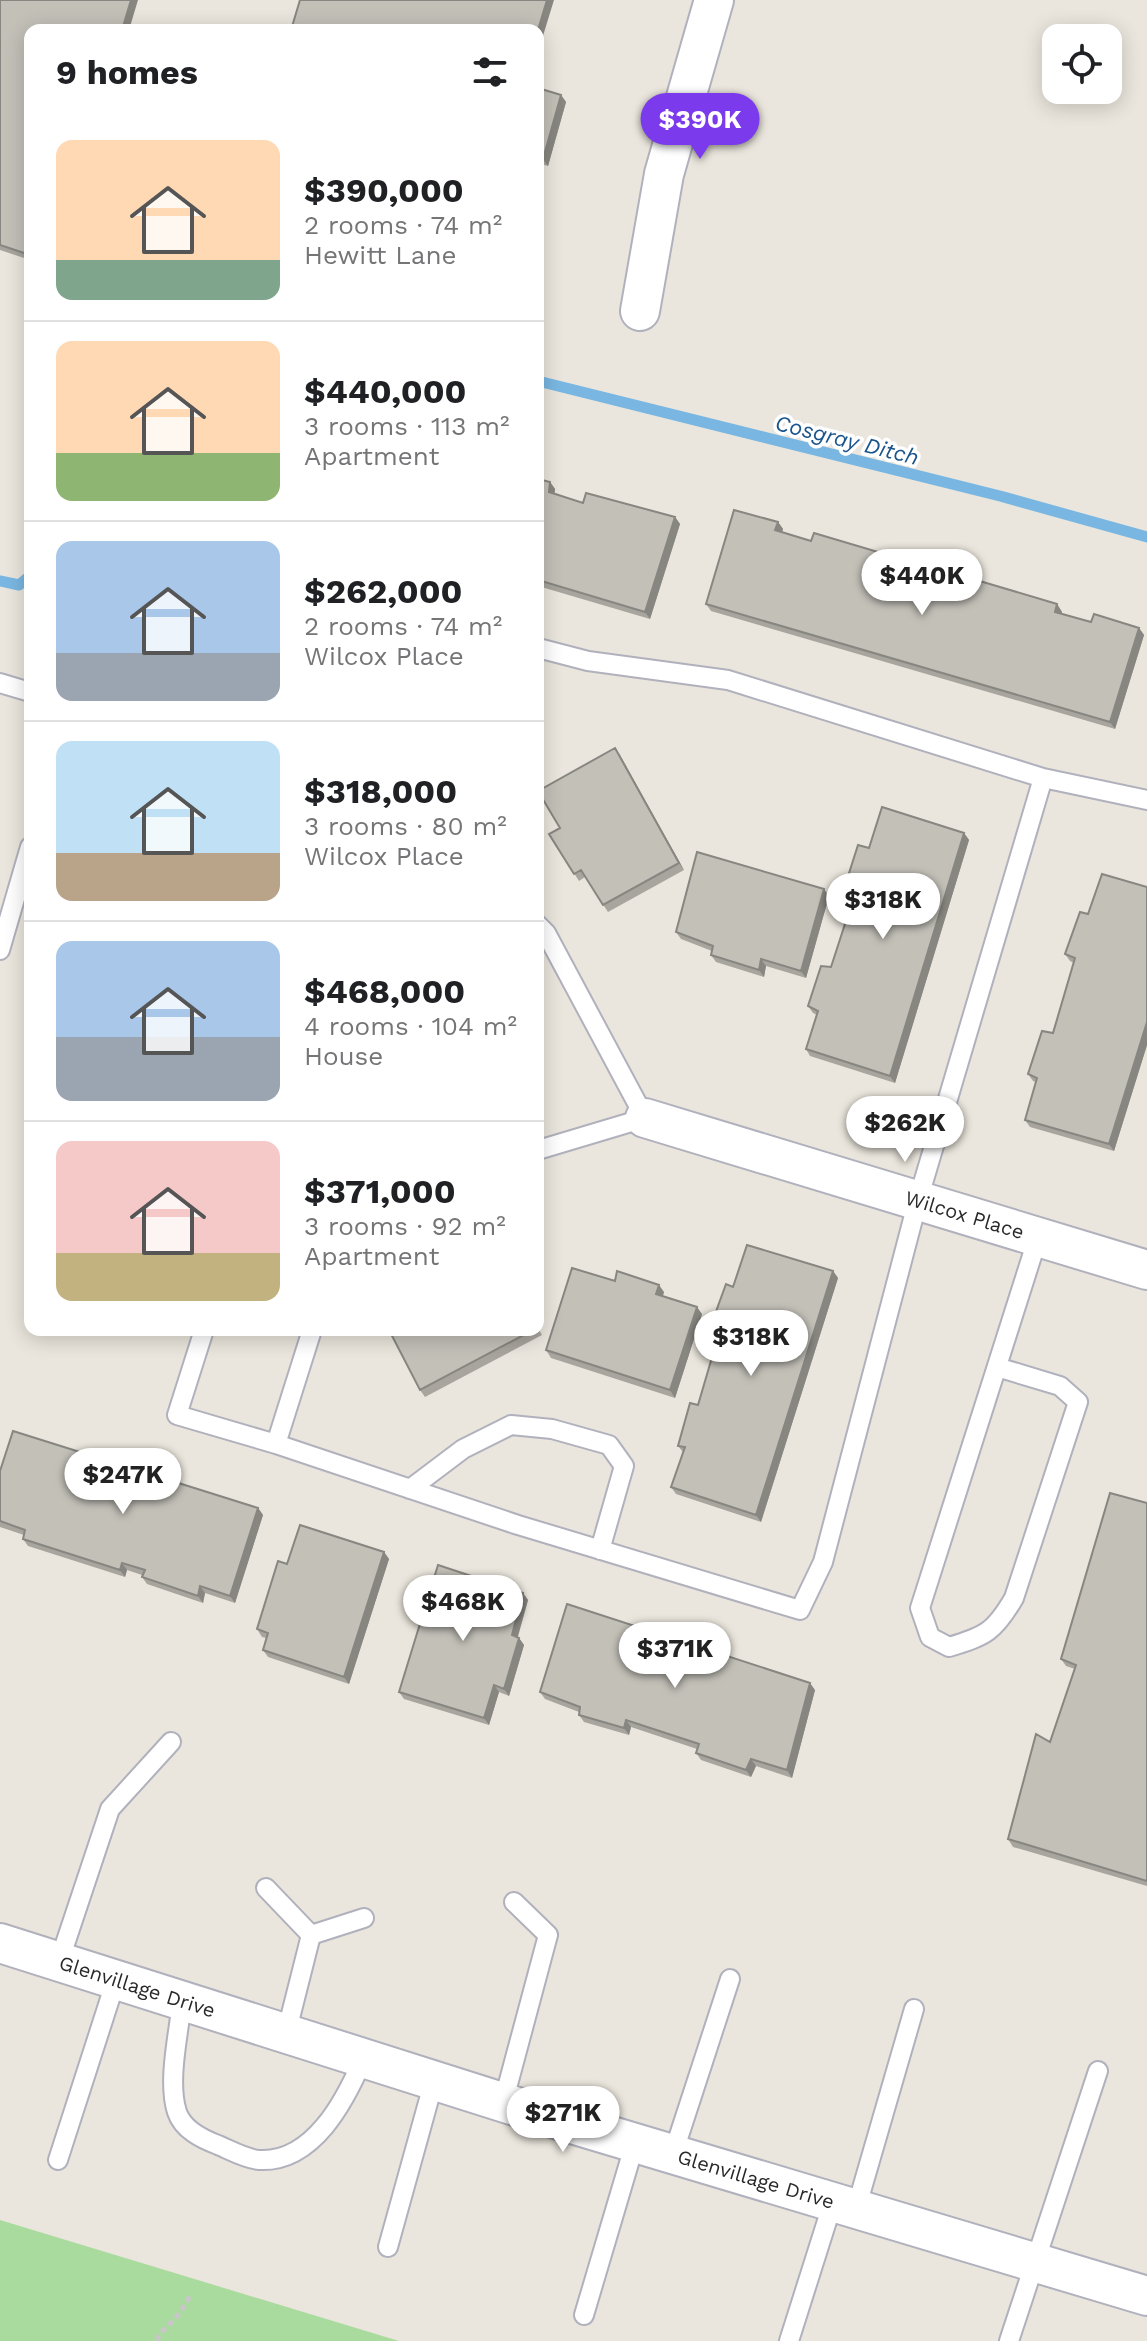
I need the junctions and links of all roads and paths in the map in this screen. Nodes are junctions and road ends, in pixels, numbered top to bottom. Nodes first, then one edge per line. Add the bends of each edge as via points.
1 (714, 0) edge
2 (640, 311) dead end
3 (544, 650) edge
4 (0, 683) edge
5 (24, 690) edge
6 (1043, 778) junction
7 (1147, 800) edge
8 (24, 868) edge
9 (544, 931) edge
10 (0, 950) edge
11 (645, 1118) junction
12 (544, 1148) edge
13 (918, 1200) junction
14 (1038, 1237) junction
15 (1147, 1270) edge
16 (202, 1336) edge
17 (310, 1336) edge
18 (997, 1367) junction
19 (276, 1444) junction
20 (410, 1489) junction
21 (600, 1550) junction
22 (171, 1742) dead end
23 (266, 1888) dead end
24 (514, 1902) dead end
25 (364, 1918) dead end
26 (311, 1935) junction
27 (0, 1943) edge
28 (59, 1962) junction
29 (730, 1979) dead end
30 (116, 1980) junction
31 (182, 2001) junction
32 (914, 2009) dead end
33 (286, 2034) junction
34 (363, 2059) junction
35 (1098, 2071) dead end
36 (434, 2081) junction
37 (503, 2103) junction
38 (635, 2143) junction
39 (673, 2154) junction
40 (58, 2160) dead end
41 (844, 2206) junction
42 (388, 2247) dead end
43 (1036, 2263) junction
44 (192, 2293) dead end
45 (1147, 2296) edge
46 (584, 2315) dead end
47 (158, 2341) edge
48 (789, 2341) edge
49 (1009, 2341) edge

1 - 2 street via 664,174
3 - 6 lane via 588,661 728,680
4 - 5 lane
6 - 7 lane
6 - 13 lane
8 - 10 lane
9 - 11 lane
11 - 12 lane
11 - 13 street, Wilcox Place
13 - 14 street, Wilcox Place
13 - 21 lane via 823,1562 800,1610
14 - 15 street, Wilcox Place
14 - 18 lane
16 - 19 lane via 177,1415
17 - 19 lane
18 - 18 lane via 920,1608 930,1637 949,1647 999,1624 1014,1598 1078,1402 1060,1386
19 - 20 lane
20 - 21 lane
20 - 21 lane via 463,1449 511,1425 552,1429 609,1445 624,1466
22 - 28 lane via 110,1809
23 - 26 lane
24 - 37 lane via 548,1935
25 - 26 lane
26 - 33 lane
27 - 28 street, Glenvillage Drive
28 - 30 street, Glenvillage Drive
29 - 39 lane
30 - 31 street, Glenvillage Drive
30 - 40 lane
31 - 33 street, Glenvillage Drive
31 - 34 lane via 173,2095 178,2116 198,2138 259,2160 295,2153 316,2134 348,2094
32 - 41 lane
33 - 34 street, Glenvillage Drive
34 - 36 street, Glenvillage Drive
35 - 43 lane
36 - 37 street, Glenvillage Drive
36 - 42 lane
37 - 38 street, Glenvillage Drive
38 - 39 street, Glenvillage Drive
38 - 46 lane
39 - 41 street, Glenvillage Drive
41 - 43 street, Glenvillage Drive
41 - 48 lane
43 - 45 street, Glenvillage Drive
43 - 49 lane
44 - 47 path

